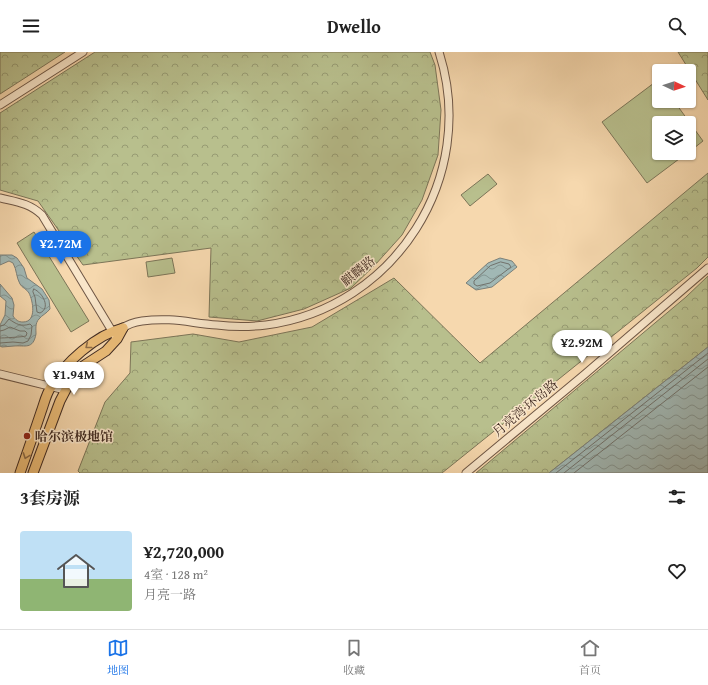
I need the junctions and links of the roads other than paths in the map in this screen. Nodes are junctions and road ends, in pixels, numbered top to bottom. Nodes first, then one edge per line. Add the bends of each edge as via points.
1 (83, 52) edge
2 (439, 52) edge
3 (0, 105) edge
4 (0, 198) edge
5 (708, 268) edge
6 (122, 328) joint
7 (114, 335) junction
8 (0, 374) edge
9 (50, 387) junction
10 (64, 390) junction
11 (20, 473) edge
12 (33, 473) edge
13 (466, 473) edge

1 - 3 street
2 - 6 street, 麒麟路 via 447,84 449,111 448,136 441,173 435,193 421,221 380,273 338,302 281,323 238,326 165,319 140,322
4 - 7 street via 27,204 42,215
5 - 13 street, 月亮湾·环岛路
6 - 7 main road, 麒麟路
7 -> 9 main road via 98,338 60,372
7 - 10 main road, 麒麟路 via 106,351 83,366
8 - 9 street
9 - 10 street
9 -> 11 main road
10 - 12 main road, 麒麟路

